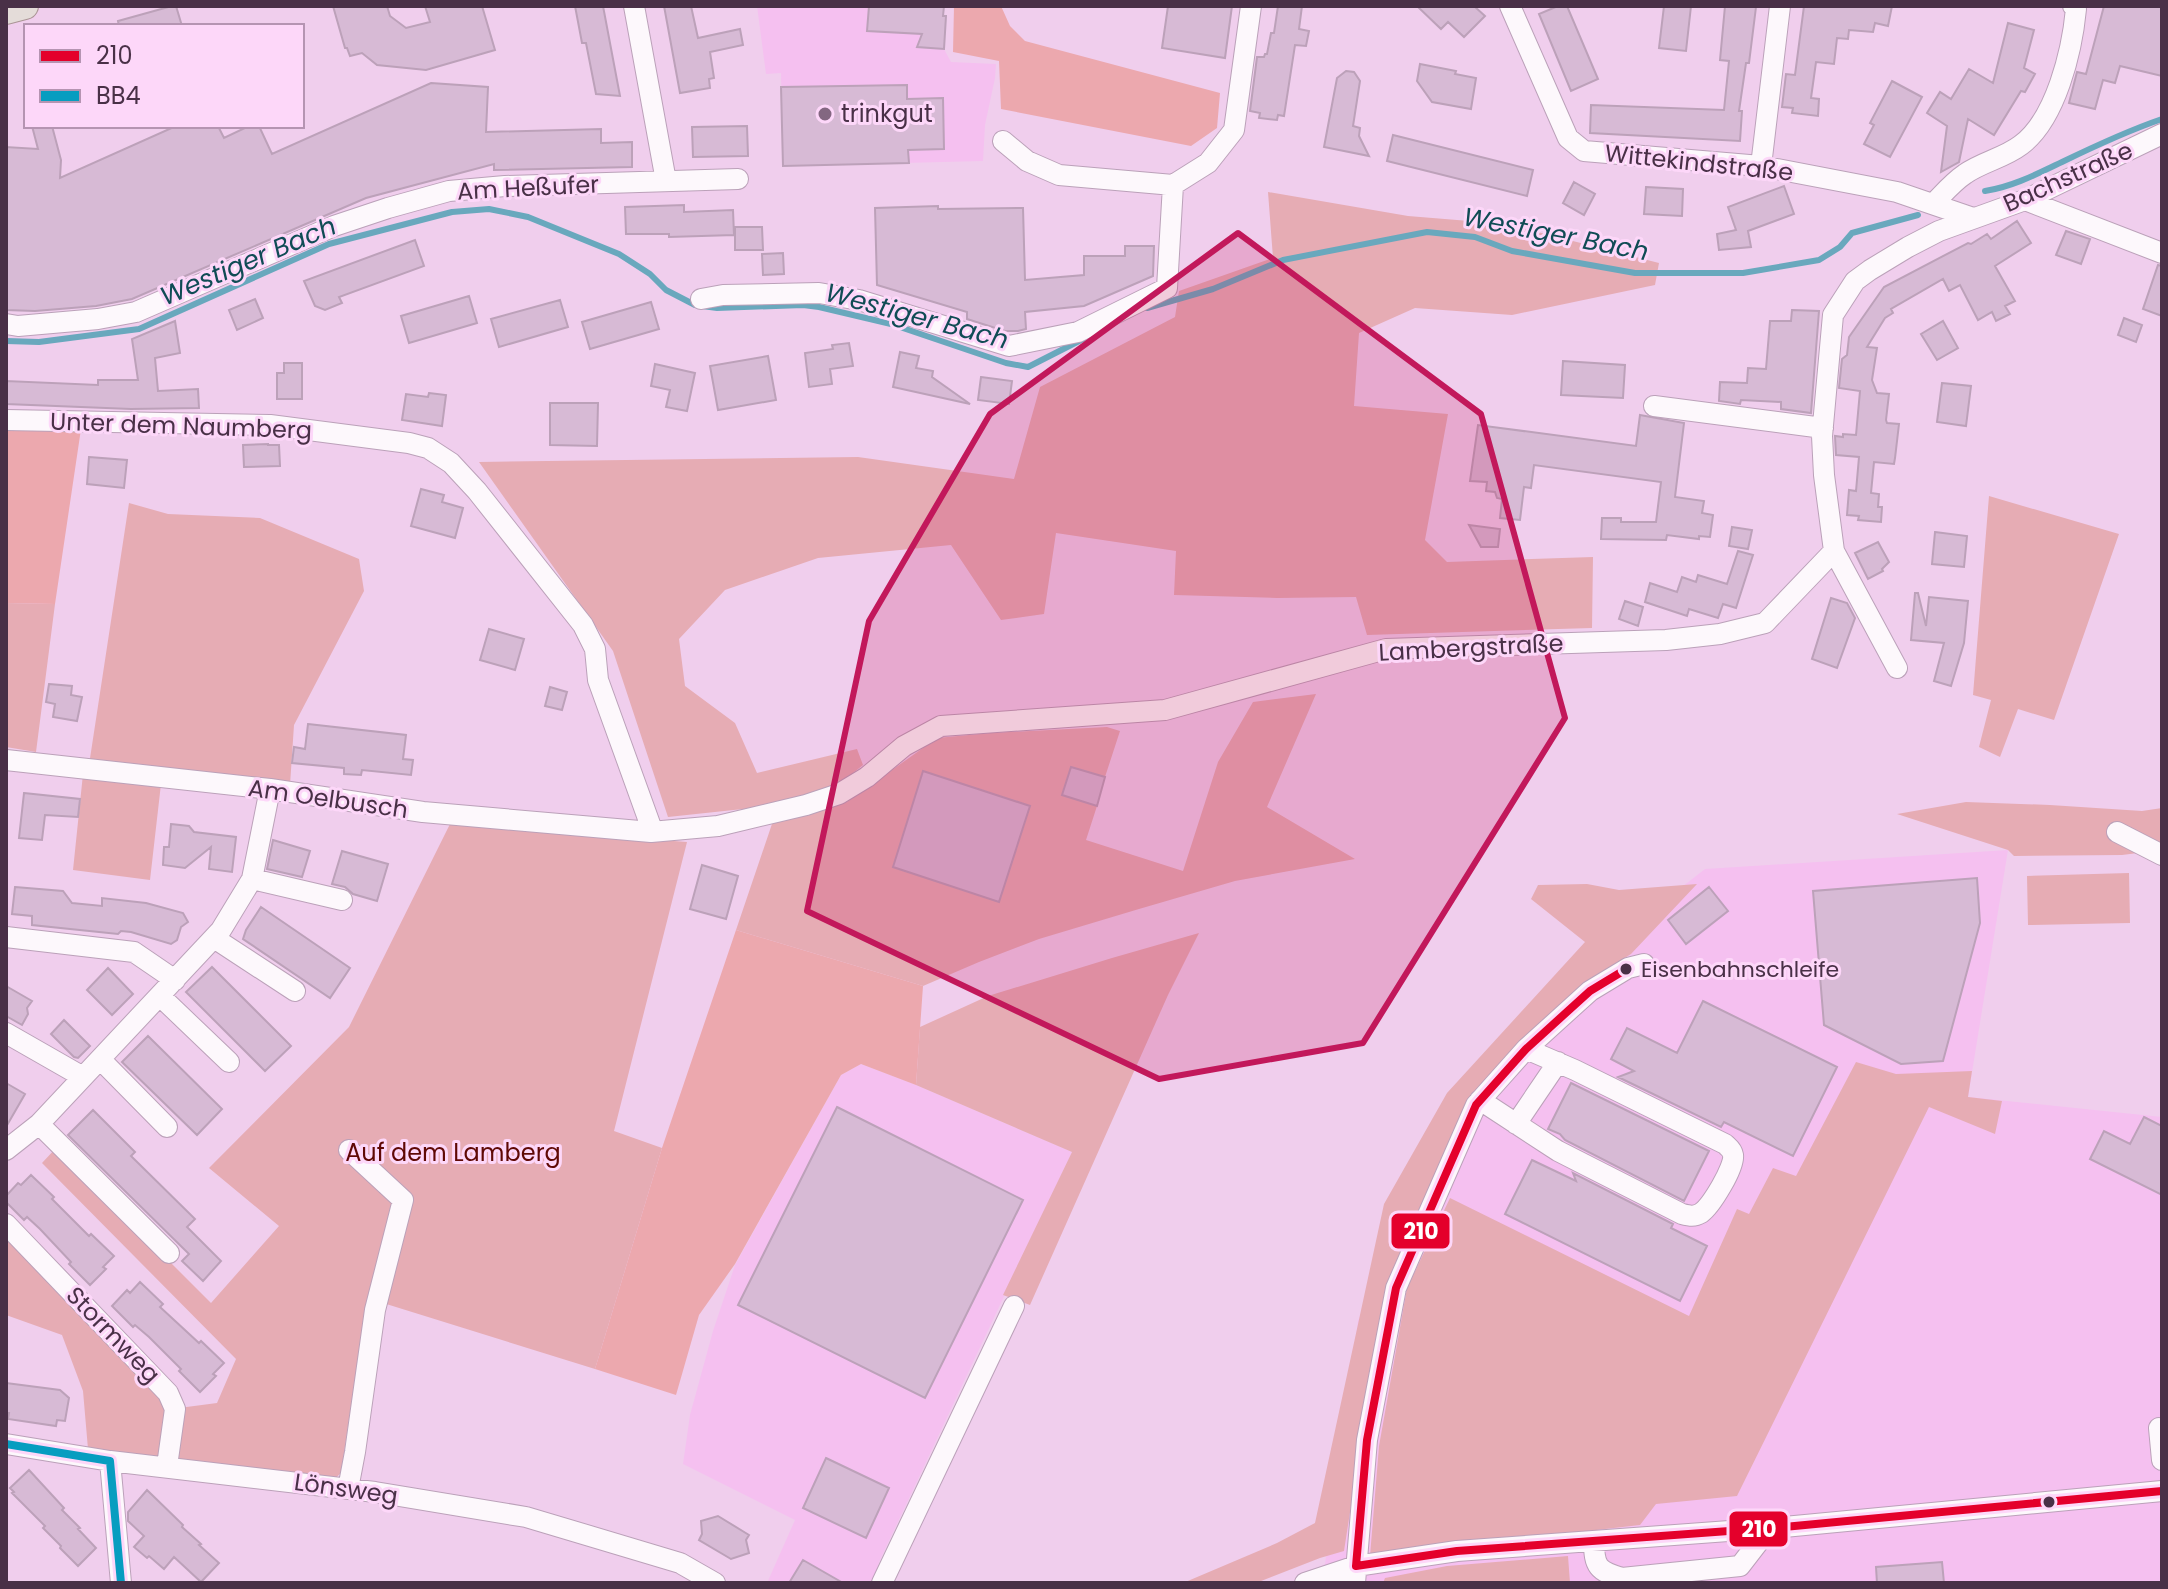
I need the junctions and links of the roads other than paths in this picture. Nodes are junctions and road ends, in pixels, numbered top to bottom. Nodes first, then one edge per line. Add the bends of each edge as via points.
1 (25, 6) edge
2 (634, 6) edge
3 (1251, 6) edge
4 (1510, 6) edge
5 (1780, 6) edge
6 (2073, 6) edge
7 (6, 11) edge
8 (2162, 134) edge
9 (1003, 141) dead end
10 (1761, 166) junction
11 (738, 179) dead end
12 (666, 181) junction
13 (1173, 185) junction
14 (2025, 200) junction
15 (1933, 204) junction
16 (1973, 218) junction
17 (2162, 253) edge
18 (701, 299) dead end
19 (6, 324) edge
20 (1654, 406) dead end
21 (6, 420) edge
22 (1823, 428) junction
23 (1834, 551) junction
24 (1897, 668) dead end
25 (6, 760) edge
26 (270, 789) junction
27 (651, 832) junction
28 (2117, 832) dead end
29 (2162, 855) edge
30 (252, 879) junction
31 (342, 900) dead end
32 (6, 937) edge
33 (214, 938) junction
34 (1644, 964) dead end
35 (175, 980) junction
36 (295, 991) dead end
37 (160, 996) junction
38 (6, 1033) edge
39 (1526, 1049) junction
40 (100, 1059) junction
41 (229, 1062) dead end
42 (1558, 1062) junction
43 (83, 1077) junction
44 (1480, 1100) junction
45 (39, 1124) junction
46 (1516, 1124) junction
47 (167, 1127) dead end
48 (6, 1150) edge
49 (349, 1150) dead end
50 (6, 1224) edge
51 (169, 1253) dead end
52 (1014, 1306) dead end
53 (2162, 1429) edge
54 (6, 1444) edge
55 (2162, 1460) edge
56 (110, 1461) junction
57 (167, 1466) junction
58 (348, 1489) junction
59 (2162, 1491) edge
60 (1765, 1528) junction
61 (1594, 1541) junction
62 (1355, 1574) edge
63 (1603, 1578) edge
64 (121, 1583) edge
65 (715, 1583) edge
66 (882, 1583) edge
67 (1305, 1583) edge

1 - 7 main road
2 - 12 street
3 - 13 street via 1234,130 1208,163
4 - 10 street, Wittekindstraße via 1568,138 1584,151
5 - 10 street
6 - 15 street via 2073,36 2059,88 2036,131 2004,156 1966,173
8 - 14 street, Bachstraße
9 - 13 street via 1027,161 1059,175
10 - 15 street, Wittekindstraße
11 - 12 street, Am Heßufer
12 - 19 street, Am Heßufer via 505,186 474,195 449,191 334,226 136,312
13 - 18 street via 1167,288 1078,332 1009,346 859,300 819,293
14 - 16 street, Bachstraße
14 - 17 street
15 - 16 street, Wittekindstraße
16 - 22 street via 1908,247 1855,281 1833,315
20 - 22 street
21 - 27 street, Unter dem Naumberg via 270,425 409,443 439,454 477,491 583,625
22 - 23 street
23 - 24 street
23 - 27 street, Lambergstraße via 1765,623 1720,634 1386,649 1165,710 941,726 839,794 718,826
25 - 26 street, Am Oelbusch
26 - 27 street, Am Oelbusch via 423,812
26 - 30 street
28 - 29 street
30 - 31 street
30 - 33 street
32 - 35 street via 134,952
33 - 35 street
33 - 36 street
34 - 39 street via 1590,991
35 - 37 street
37 - 40 street
37 - 41 street
38 - 43 street
39 - 42 street
39 - 44 street
40 - 43 street
40 - 47 street
42 - 46 street
42 - 46 street via 1725,1144 1733,1159 1715,1197 1698,1215 1682,1214
43 - 45 street
44 - 46 street
44 - 62 street via 1396,1288 1367,1440
45 - 48 street
45 - 51 street
49 - 58 street via 403,1200 375,1310
50 - 57 street, Stormweg via 168,1393 175,1409
52 - 66 street
53 - 55 street
54 - 56 street, Lönsweg
56 - 57 street, Lönsweg
56 - 64 street
57 - 58 street, Lönsweg
58 - 65 street, Lönsweg via 526,1517 680,1563
59 - 60 street
60 - 61 street
60 - 63 street via 1740,1566
61 - 62 street via 1457,1551
61 - 63 street
62 - 67 street

